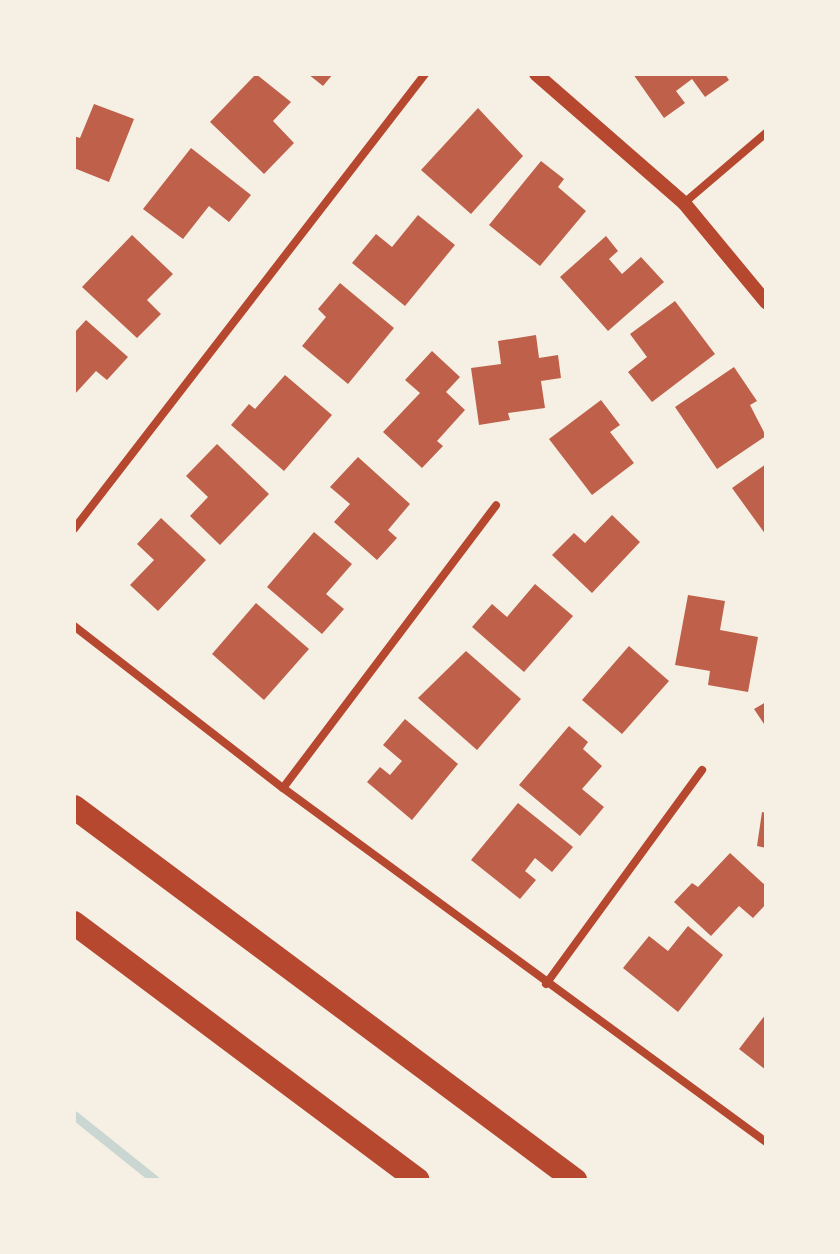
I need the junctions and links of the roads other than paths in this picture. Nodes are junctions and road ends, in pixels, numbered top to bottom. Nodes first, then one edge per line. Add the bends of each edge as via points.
1 (425, 74) edge
2 (536, 74) edge
3 (766, 133) edge
4 (684, 203) junction
5 (766, 302) edge
6 (496, 505) dead end
7 (74, 529) edge
8 (74, 626) edge
9 (702, 770) dead end
10 (283, 788) junction
11 (74, 807) edge
12 (74, 923) edge
13 (546, 984) junction
14 (766, 1142) edge
15 (417, 1180) edge
16 (575, 1180) edge

1 - 7 street
2 - 4 street
3 - 4 street
4 - 5 street
6 - 10 street
8 - 10 street
9 - 13 street
10 - 13 street
11 - 16 highway
12 - 15 highway
13 - 14 street

